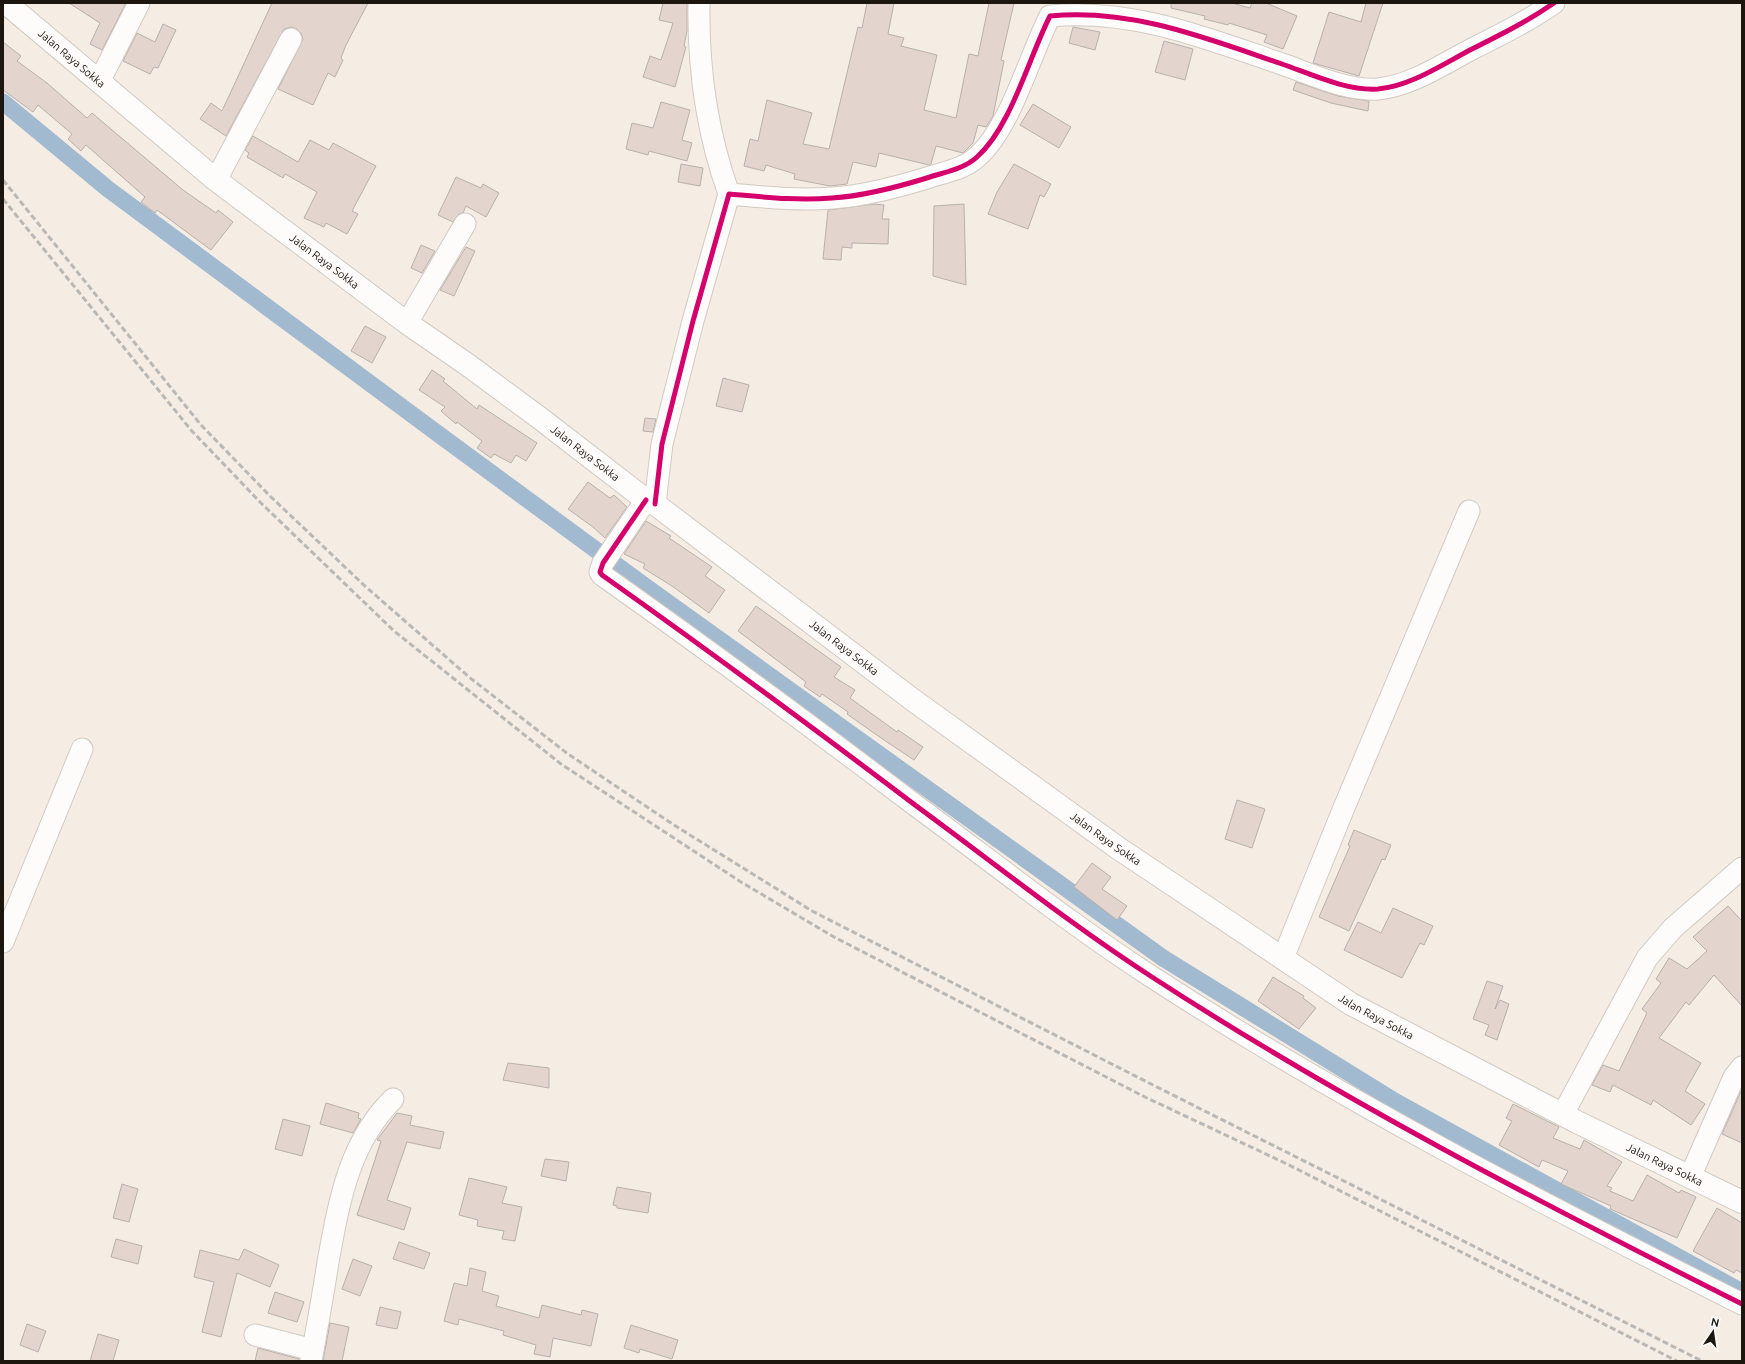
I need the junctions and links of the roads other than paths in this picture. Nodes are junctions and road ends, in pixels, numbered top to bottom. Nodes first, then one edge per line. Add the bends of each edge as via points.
1 (6, 3) edge
2 (139, 3) edge
3 (699, 3) edge
4 (1554, 3) edge
5 (1048, 9) edge
6 (291, 39) dead end
7 (99, 82) junction
8 (216, 180) junction
9 (729, 194) junction
10 (465, 224) dead end
11 (407, 323) junction
12 (651, 502) junction
13 (1468, 511) dead end
14 (82, 749) dead end
15 (1742, 868) edge
16 (3, 942) edge
17 (1283, 958) junction
18 (1742, 1067) edge
19 (393, 1099) dead end
20 (1562, 1114) junction
21 (1690, 1177) junction
22 (1742, 1202) edge
23 (1742, 1304) edge
24 (255, 1335) dead end
25 (312, 1355) edge

1 - 7 main road, Jalan Raya Sokka
2 - 7 street
3 - 9 street via 700,59 718,162
4 - 5 street via 1439,68 1389,88 1377,89 1340,84 1193,33 1146,21
5 - 9 street via 1006,117 976,158 957,169 901,186 862,194 831,198
6 - 8 street
7 - 8 main road, Jalan Raya Sokka
8 - 11 main road, Jalan Raya Sokka
9 - 12 street via 693,321 662,444
10 - 11 street
11 - 12 main road, Jalan Raya Sokka
12 - 17 main road, Jalan Raya Sokka via 920,705 1111,843
12 - 23 street via 603,563 600,572 602,575 1033,893 1150,976 1229,1026 1452,1154 1579,1222
13 - 17 street
14 - 16 street
15 - 20 street via 1673,928 1647,958
17 - 20 main road, Jalan Raya Sokka via 1351,1004
18 - 21 street via 1734,1077
19 - 25 street via 371,1124 359,1144 344,1183
20 - 21 main road, Jalan Raya Sokka
21 - 22 main road, Jalan Raya Sokka
24 - 25 street

